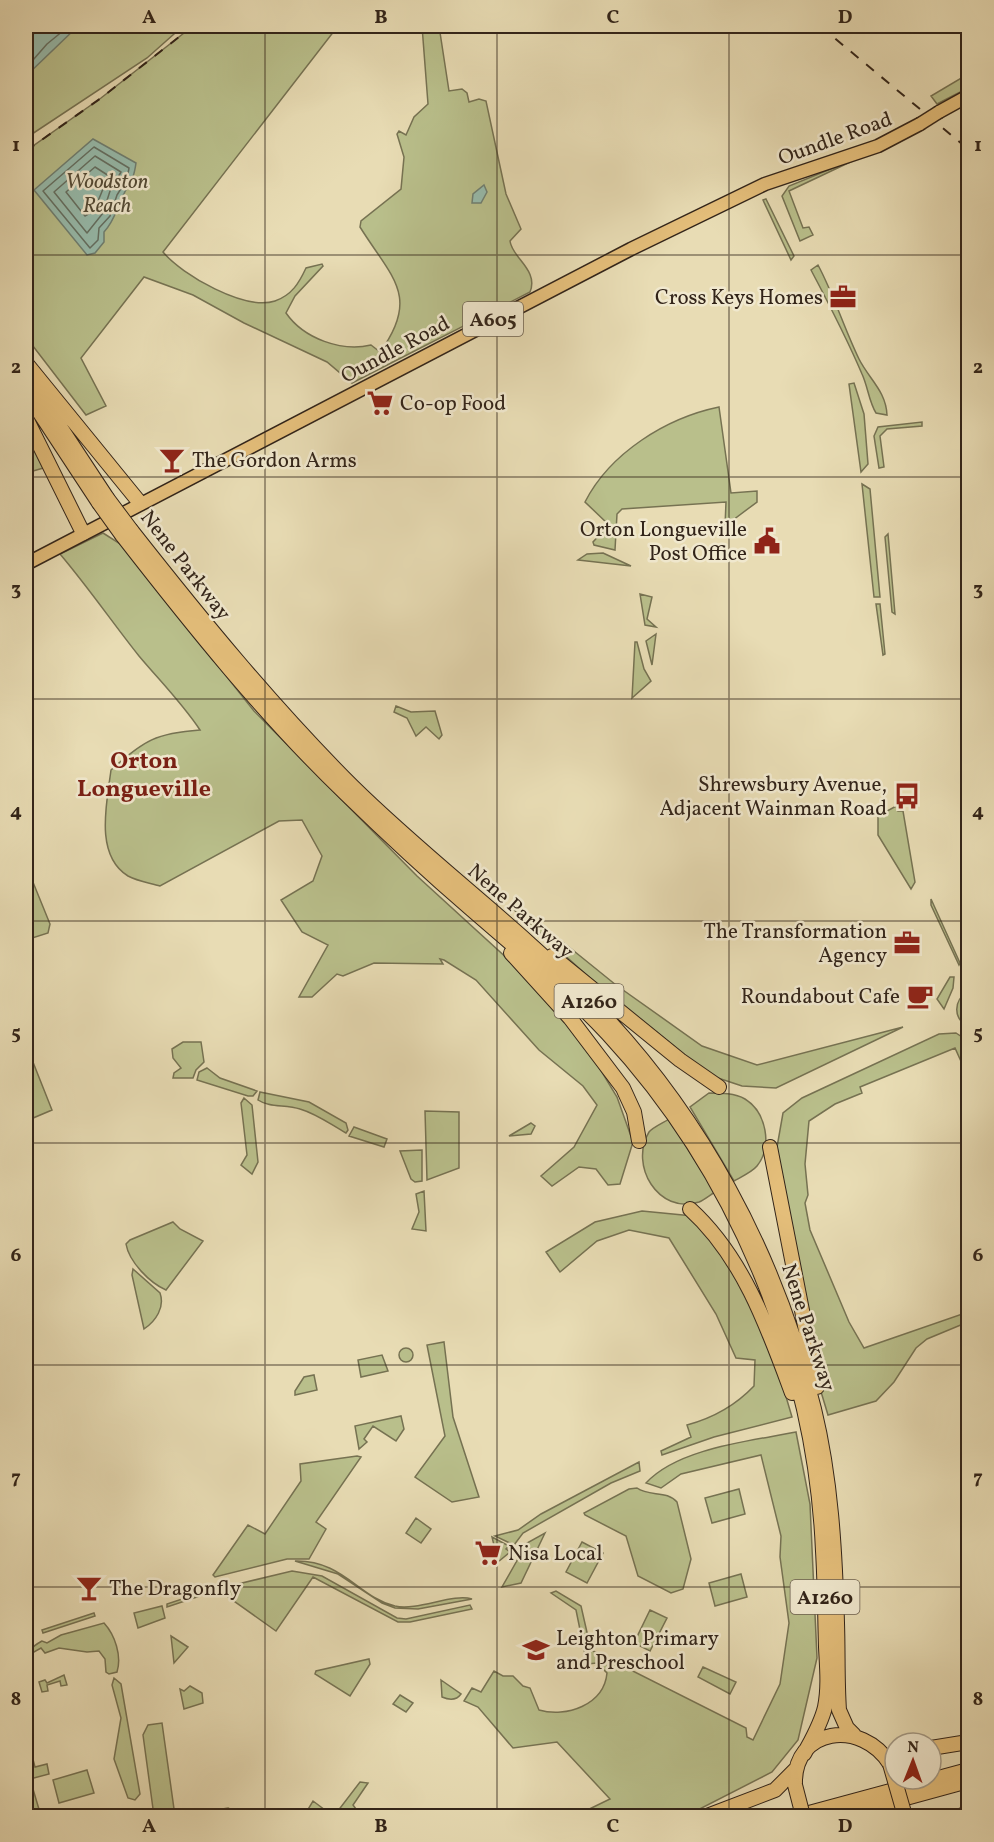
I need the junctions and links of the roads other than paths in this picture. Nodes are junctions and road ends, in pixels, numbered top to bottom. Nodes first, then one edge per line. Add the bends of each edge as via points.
1 (969, 96) edge
2 (26, 363) edge
3 (26, 374) edge
4 (26, 393) edge
5 (26, 418) edge
6 (103, 501) junction
7 (140, 503) junction
8 (83, 533) junction
9 (127, 533) junction
10 (26, 564) edge
11 (471, 910) junction
12 (513, 930) junction
13 (719, 1087) dead end
14 (639, 1141) dead end
15 (770, 1147) dead end
16 (690, 1209) dead end
17 (810, 1437) junction
18 (827, 1477) junction
19 (860, 1738) junction
20 (969, 1742) edge
21 (883, 1745) edge
22 (943, 1746) edge
23 (804, 1754) junction
24 (796, 1768) junction
25 (969, 1770) edge
26 (969, 1781) edge
27 (969, 1813) edge
28 (707, 1816) edge
29 (800, 1816) edge
30 (840, 1816) edge
31 (905, 1816) edge
32 (960, 1816) edge

1 - 7 main road, Oundle Road / A605, bridge via 893,140 765,184 544,291
2 - 7 highway
3 - 6 highway, Nene Parkway / A1260
4 - 6 highway, Nene Parkway / A1260
5 - 8 highway
6 - 9 highway, Nene Parkway / A1260, bridge
7 - 8 main road, Oundle Road / A605
8 - 10 main road, Oundle Road / A605
9 - 11 highway, Nene Parkway / A1260 via 194,626 265,710 344,792
9 - 12 highway, Nene Parkway / A1260 via 273,703 352,785 429,859
11 - 14 highway via 600,1056 630,1100
11 - 17 highway, Nene Parkway / A1260 via 555,981 610,1036 684,1132 730,1209 755,1261 784,1339
12 - 13 highway via 566,965 680,1060
12 - 18 highway, Nene Parkway / A1260 via 624,1038 672,1097 719,1169 781,1299 815,1412
15 - 18 highway via 825,1432
16 - 17 highway via 714,1233 754,1299
17 - 23 highway, Nene Parkway / A1260 via 822,1531 827,1689 820,1723
18 - 19 highway, Nene Parkway / A1260 via 839,1710 847,1728
19 - 21 highway
19 - 23 highway via 826,1737
19 - 31 highway, Nene Parkway, bridge via 877,1747 890,1764
20 - 22 highway
23 - 24 highway, Nene Parkway
24 - 28 highway via 775,1790
24 - 29 highway, bridge
25 - 29 highway
26 - 30 highway
27 - 32 highway

